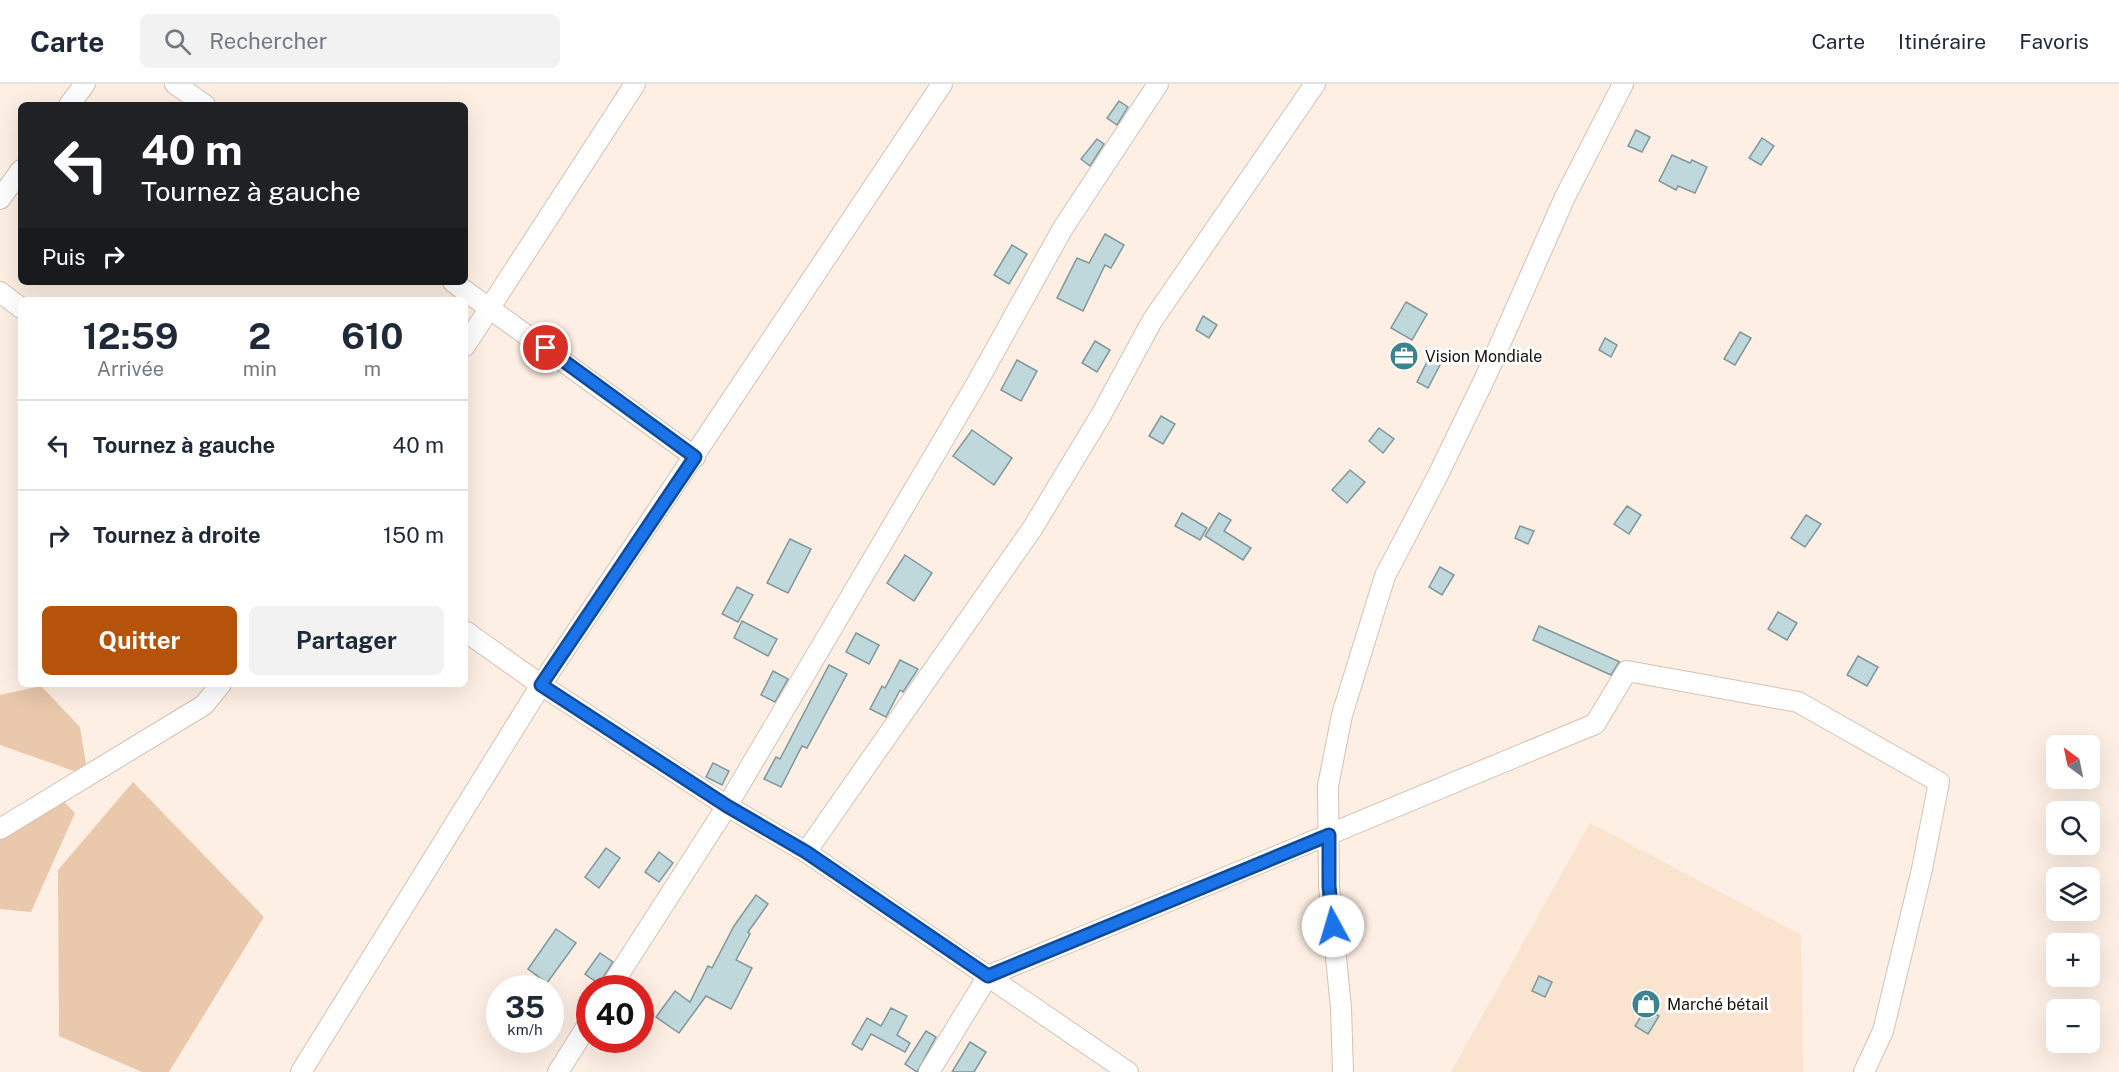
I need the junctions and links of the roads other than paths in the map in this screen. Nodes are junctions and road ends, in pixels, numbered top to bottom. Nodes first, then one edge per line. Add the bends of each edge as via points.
1 (85, 84) edge
2 (175, 84) edge
3 (636, 84) edge
4 (942, 84) edge
5 (1158, 84) edge
6 (1315, 84) edge
7 (1623, 84) edge
8 (71, 102) edge
9 (200, 102) edge
10 (18, 174) edge
11 (0, 199) edge
12 (457, 285) edge
13 (0, 292) edge
14 (18, 306) edge
15 (490, 308) junction
16 (468, 341) edge
17 (695, 457) junction
18 (468, 633) edge
19 (541, 685) junction
20 (219, 687) edge
21 (727, 806) junction
22 (0, 829) edge
23 (1329, 835) junction
24 (806, 852) junction
25 (618, 975) edge
26 (988, 976) junction
27 (1341, 1008) junction
28 (576, 1043) edge
29 (301, 1072) edge
30 (558, 1072) edge
31 (929, 1072) edge
32 (1128, 1072) edge
33 (1328, 1072) edge
34 (1343, 1072) edge
35 (1864, 1072) edge

1 - 8 street
2 - 9 street
3 - 15 street
4 - 17 street
5 - 21 street via 1063,228 974,388
6 - 24 street via 1152,321 1032,529
7 - 23 street via 1565,197 1485,378 1385,576 1342,715 1328,786
10 - 11 street
12 - 15 street
13 - 14 street
15 - 16 street
15 - 17 street
17 - 19 street
18 - 19 street
19 - 21 street
19 - 29 street
20 - 22 street via 204,705
21 - 24 street
21 - 25 street
23 - 26 street
23 - 27 street via 1329,886
23 - 35 street via 1595,724 1627,670 1798,702 1939,782 1883,1031
24 - 26 street
26 - 31 street
26 - 32 street
27 - 33 street
27 - 34 street
28 - 30 street

